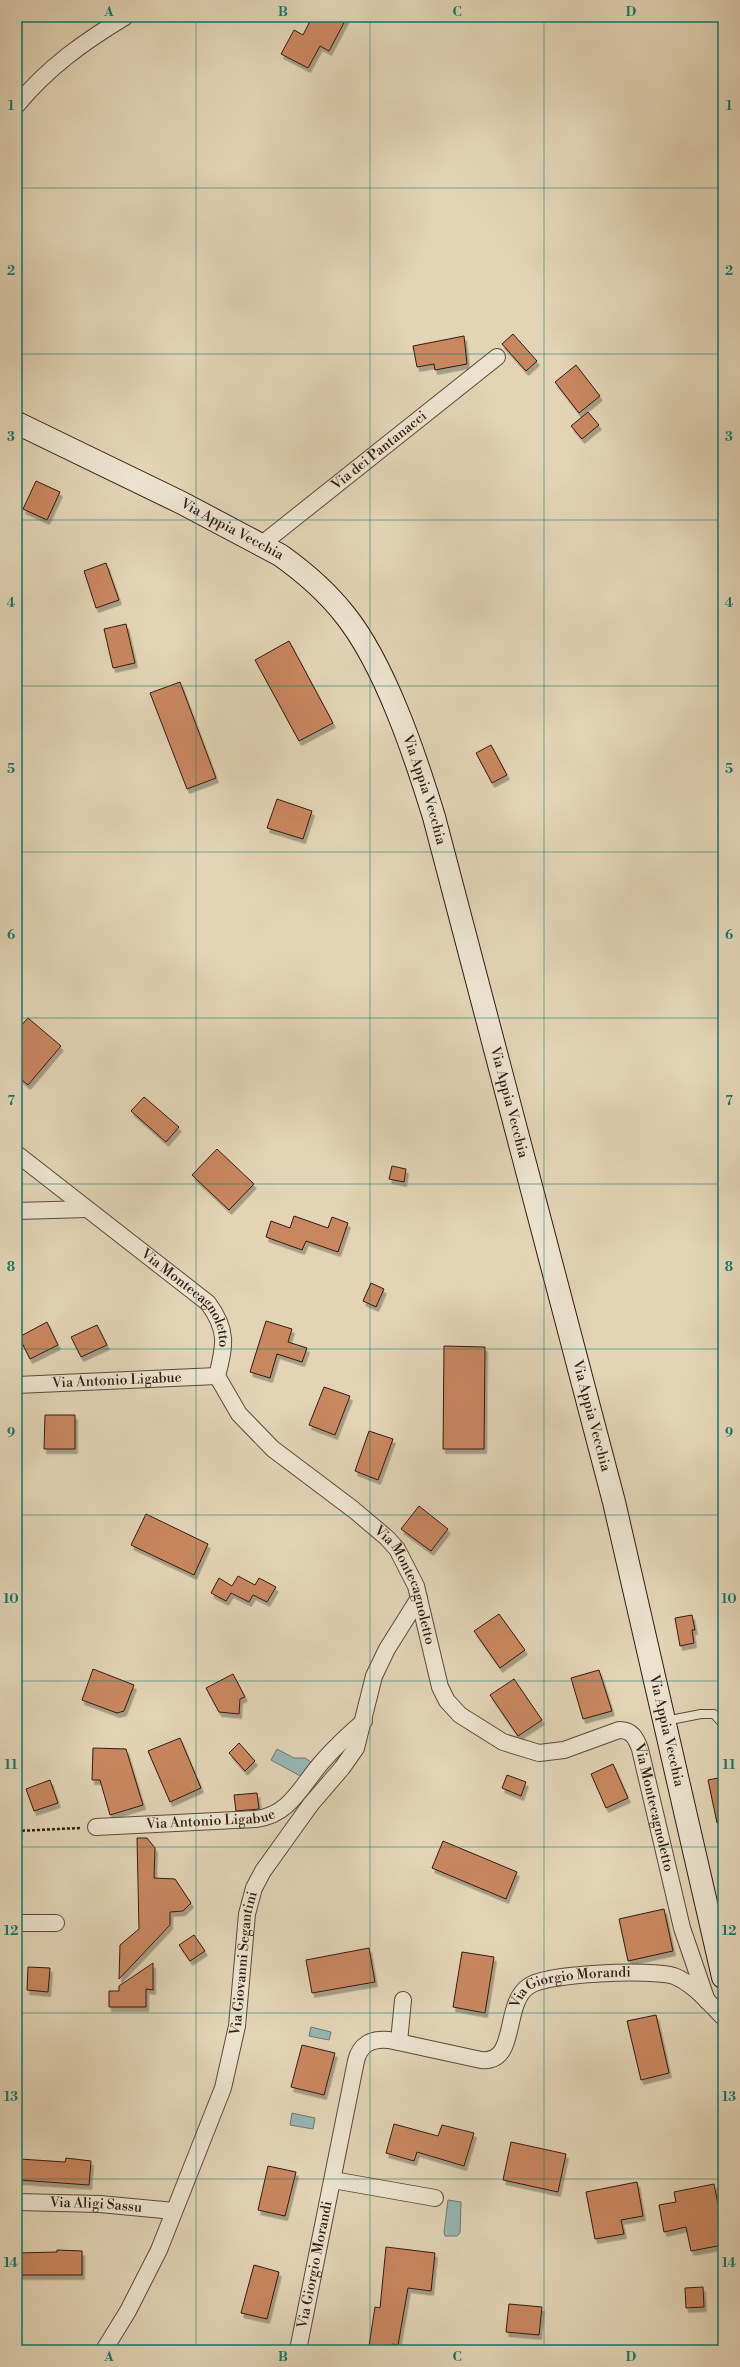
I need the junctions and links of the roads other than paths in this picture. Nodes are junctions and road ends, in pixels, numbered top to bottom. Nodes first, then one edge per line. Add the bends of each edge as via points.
1 (125, 17) edge
2 (17, 105) edge
3 (497, 357) dead end
4 (17, 423) edge
5 (262, 544) junction
6 (17, 1154) edge
7 (87, 1209) junction
8 (17, 1211) edge
9 (217, 1376) junction
10 (17, 1385) edge
11 (419, 1598) junction
12 (364, 1721) junction
13 (664, 1721) junction
14 (723, 1724) edge
15 (96, 1828) road end
16 (17, 1923) edge
17 (56, 1923) dead end
18 (723, 1977) edge
19 (403, 2000) dead end
20 (707, 2001) junction
21 (723, 2017) edge
22 (399, 2042) junction
23 (334, 2180) junction
24 (435, 2198) dead end
25 (17, 2202) edge
26 (174, 2211) junction
27 (104, 2350) edge
28 (298, 2350) edge

1 - 2 street via 84,42 59,62
3 - 5 street, Via dei Pantanacci
4 - 5 main road, Via Appia Vecchia
5 - 13 main road, Via Appia Vecchia via 293,564 313,582 337,605 357,632 382,679 424,784 602,1455
6 - 7 street, Via Montecagnoletto
7 - 8 street
7 - 9 street, Via Montecagnoletto via 208,1303 216,1314 224,1337 224,1350
9 - 10 street, Via Antonio Ligabue
9 - 11 street, Via Montecagnoletto via 239,1414 273,1449 387,1538 405,1562
11 - 12 street, Via Giovanni Segantini via 380,1663 370,1687
11 - 20 street, Via Montecagnoletto via 442,1691 455,1711 476,1727 508,1745 539,1753 571,1748 619,1730 634,1735 640,1749 682,1928
12 - 15 street, Via Antonio Ligabue via 321,1763 288,1806 276,1814 256,1819
12 - 26 street, Via Giovanni Segantini via 353,1753 279,1848 263,1871 251,1897 246,1922 240,2000 232,2057 216,2106
13 - 14 lane via 714,1714
13 - 18 main road, Via Appia Vecchia
16 - 17 street
19 - 22 street
20 - 21 street, Via Giorgio Morandi
20 - 22 street, Via Giorgio Morandi via 674,1976 659,1973 551,1978 532,1984 522,1992 515,2003 504,2050 492,2060 481,2060
22 - 23 street, Via Giorgio Morandi via 373,2040 367,2042 359,2051
23 - 24 street
23 - 28 street, Via Giorgio Morandi
25 - 26 street, Via Aligi Sassu via 100,2204
26 - 27 street, Via Giovanni Segantini via 139,2291

